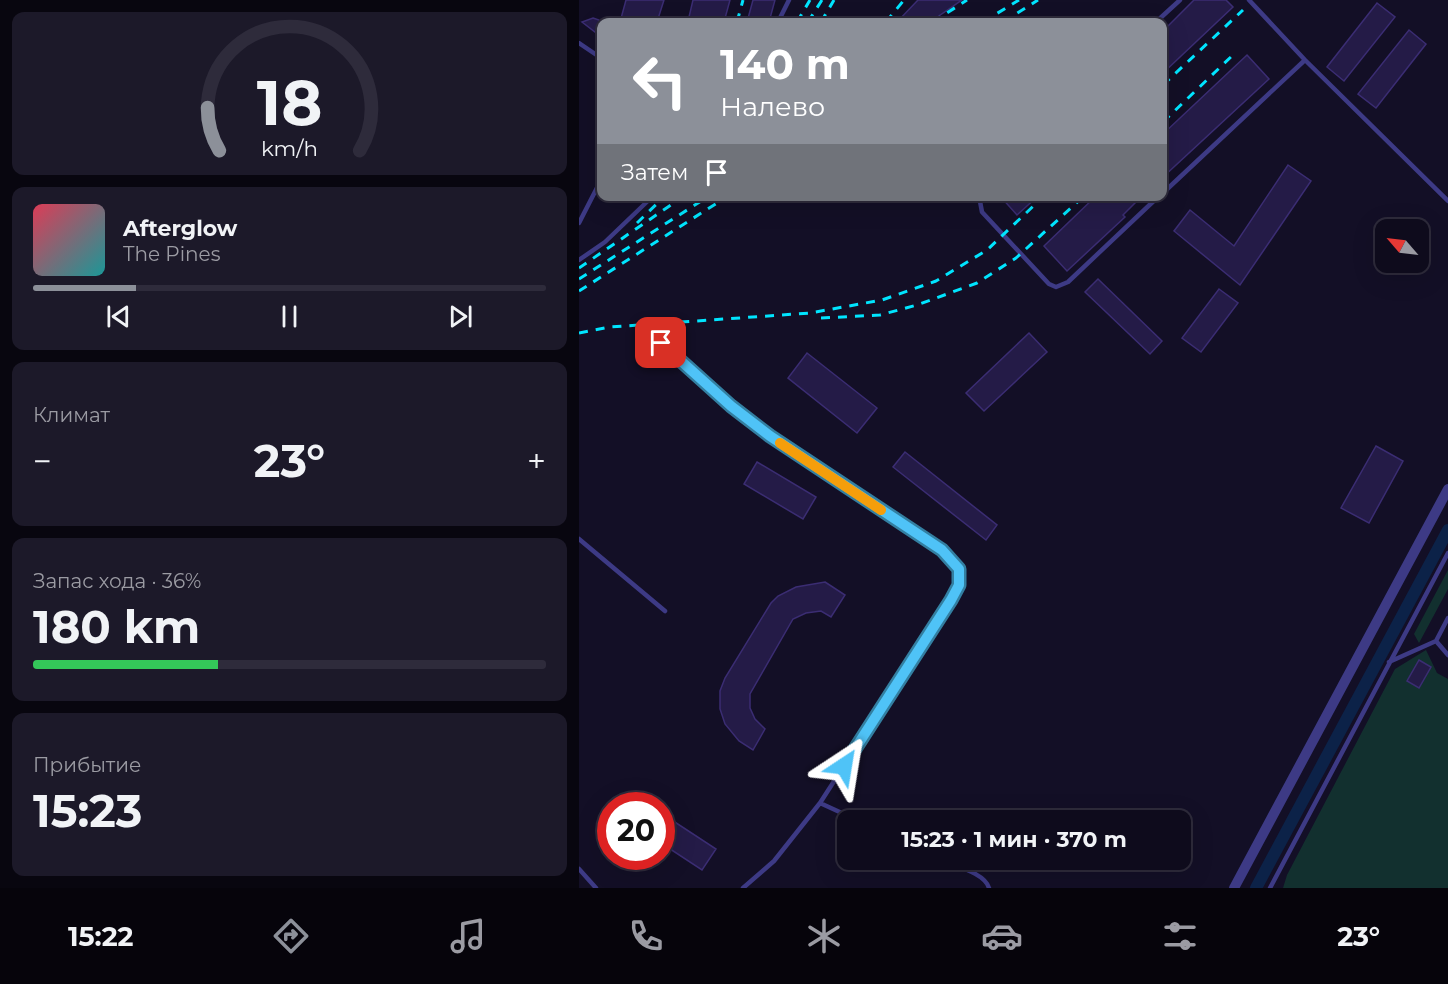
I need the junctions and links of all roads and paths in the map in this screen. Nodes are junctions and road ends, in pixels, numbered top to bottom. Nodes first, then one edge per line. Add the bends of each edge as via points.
1 (789, 0) edge
2 (1180, 0) edge
3 (1249, 0) edge
4 (780, 18) edge
5 (1160, 18) edge
6 (579, 43) edge
7 (597, 55) edge
8 (1305, 60) junction
9 (597, 188) edge
10 (1167, 189) edge
11 (648, 201) edge
12 (980, 201) edge
13 (1154, 201) edge
14 (1448, 201) edge
15 (579, 224) edge
16 (579, 260) edge
17 (661, 343) dead end
18 (1448, 489) edge
19 (579, 539) edge
20 (1448, 553) edge
21 (665, 611) dead end
22 (1448, 618) edge
23 (1435, 641) junction
24 (1448, 655) edge
25 (1389, 662) junction
26 (820, 803) junction
27 (837, 811) edge
28 (579, 869) edge
29 (964, 870) edge
30 (596, 888) edge
31 (743, 888) edge
32 (989, 888) edge
33 (1234, 888) edge
34 (1270, 888) edge

1 - 4 lane
2 - 5 lane
3 - 8 lane
6 - 7 lane
8 - 10 lane
8 - 14 lane
9 - 15 lane
11 - 16 lane via 605,242
12 - 13 lane via 982,212 1056,287 1068,282
17 - 26 lane via 770,436 942,550 959,569 959,585 951,600
18 - 33 street
19 - 21 lane
20 - 25 lane
22 - 23 lane
23 - 24 lane
23 - 25 lane
25 - 34 lane
26 - 27 lane
26 - 31 lane via 774,861
28 - 30 lane
29 - 32 lane via 987,882

